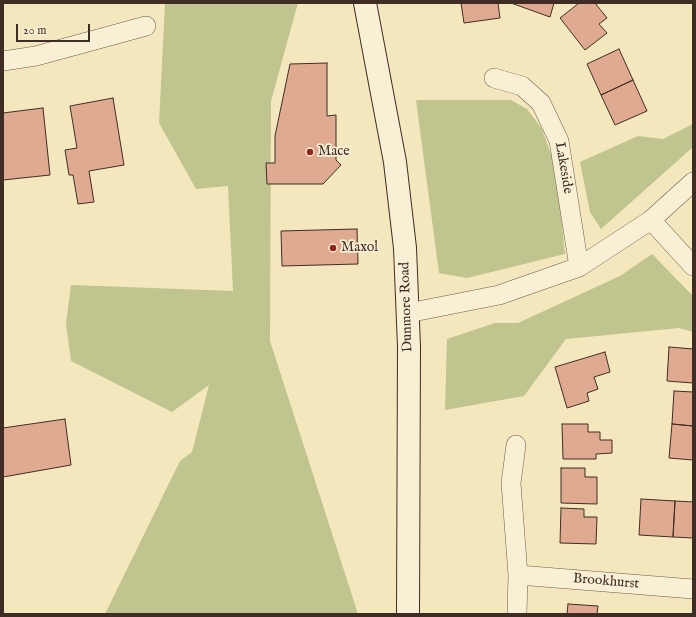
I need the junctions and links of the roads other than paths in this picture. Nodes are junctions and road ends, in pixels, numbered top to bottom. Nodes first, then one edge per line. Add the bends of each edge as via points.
1 (365, 3) edge
2 (146, 26) dead end
3 (3, 61) edge
4 (494, 78) dead end
5 (693, 182) edge
6 (651, 220) junction
7 (693, 266) edge
8 (579, 267) junction
9 (408, 313) junction
10 (516, 445) dead end
11 (518, 575) junction
12 (693, 589) edge
13 (408, 614) edge
14 (517, 614) edge

1 - 9 main road, Dunmore Road via 400,201
2 - 3 street via 36,56
4 - 8 street, Lakeside via 522,86 541,103 559,141
5 - 6 street
6 - 7 street
6 - 8 street
8 - 9 street via 499,295
9 - 13 main road, Dunmore Road
10 - 11 street via 511,483
11 - 12 street, Brookhurst
11 - 14 street

